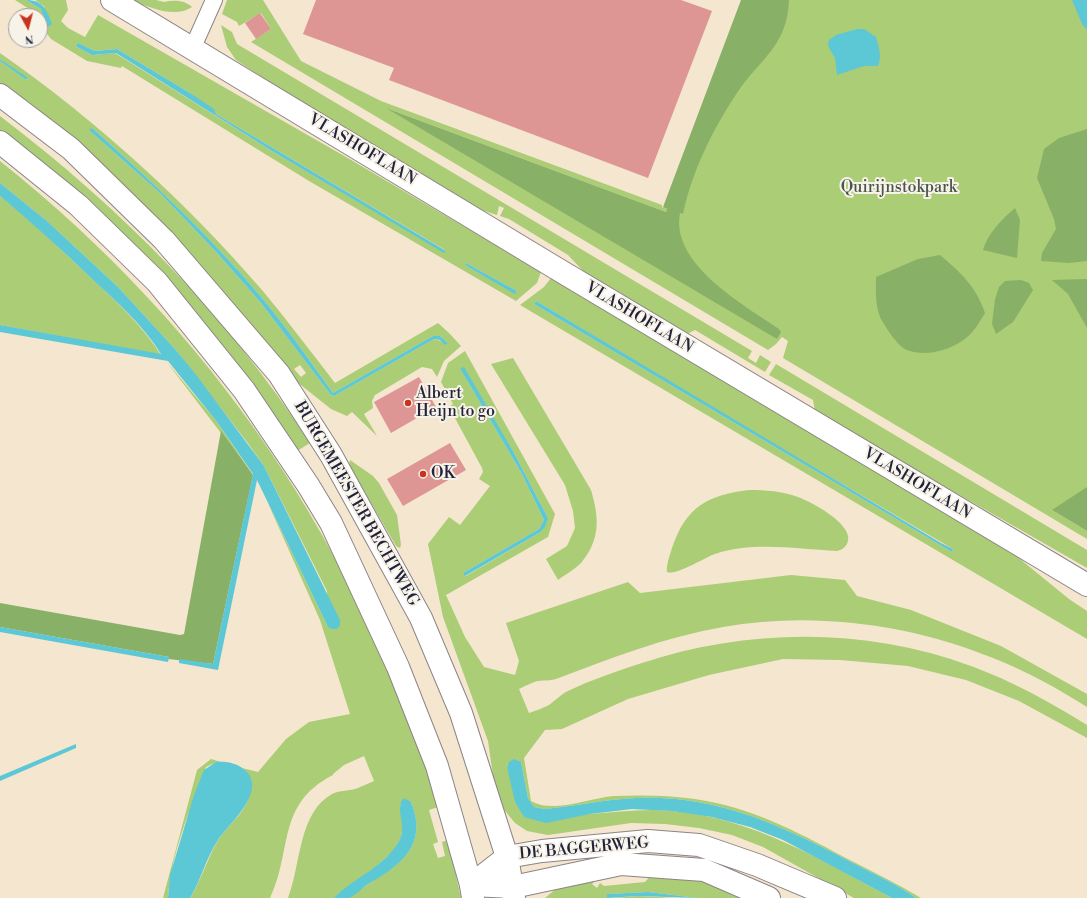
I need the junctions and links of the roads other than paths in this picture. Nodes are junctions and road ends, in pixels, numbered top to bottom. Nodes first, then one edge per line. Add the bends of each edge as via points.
1 (112, 0) edge
2 (214, 0) edge
3 (193, 48) junction
4 (0, 95) edge
5 (0, 142) edge
6 (1087, 585) edge
7 (507, 857) junction
8 (472, 892) edge
9 (514, 892) edge
10 (769, 898) edge
11 (835, 898) edge

1 - 3 main road, VLASHOFLAAN
2 - 3 street
3 - 6 main road, VLASHOFLAAN
4 - 7 main road, BURGEMEESTER BECHTWEG via 71,148 164,240 279,374 332,455 421,618 461,713
5 - 8 main road, BURGEMEESTER BECHTWEG via 78,205 157,282 244,390 308,485 331,523 398,668 437,766
7 - 8 main road, DE BAGGERWEG
7 - 9 main road, BURGEMEESTER BECHTWEG
7 - 11 main road, DE BAGGERWEG via 542,851 648,841 698,845 757,865
8 - 9 main road, DE BAGGERWEG
9 - 10 main road, DE BAGGERWEG via 620,864 704,870

